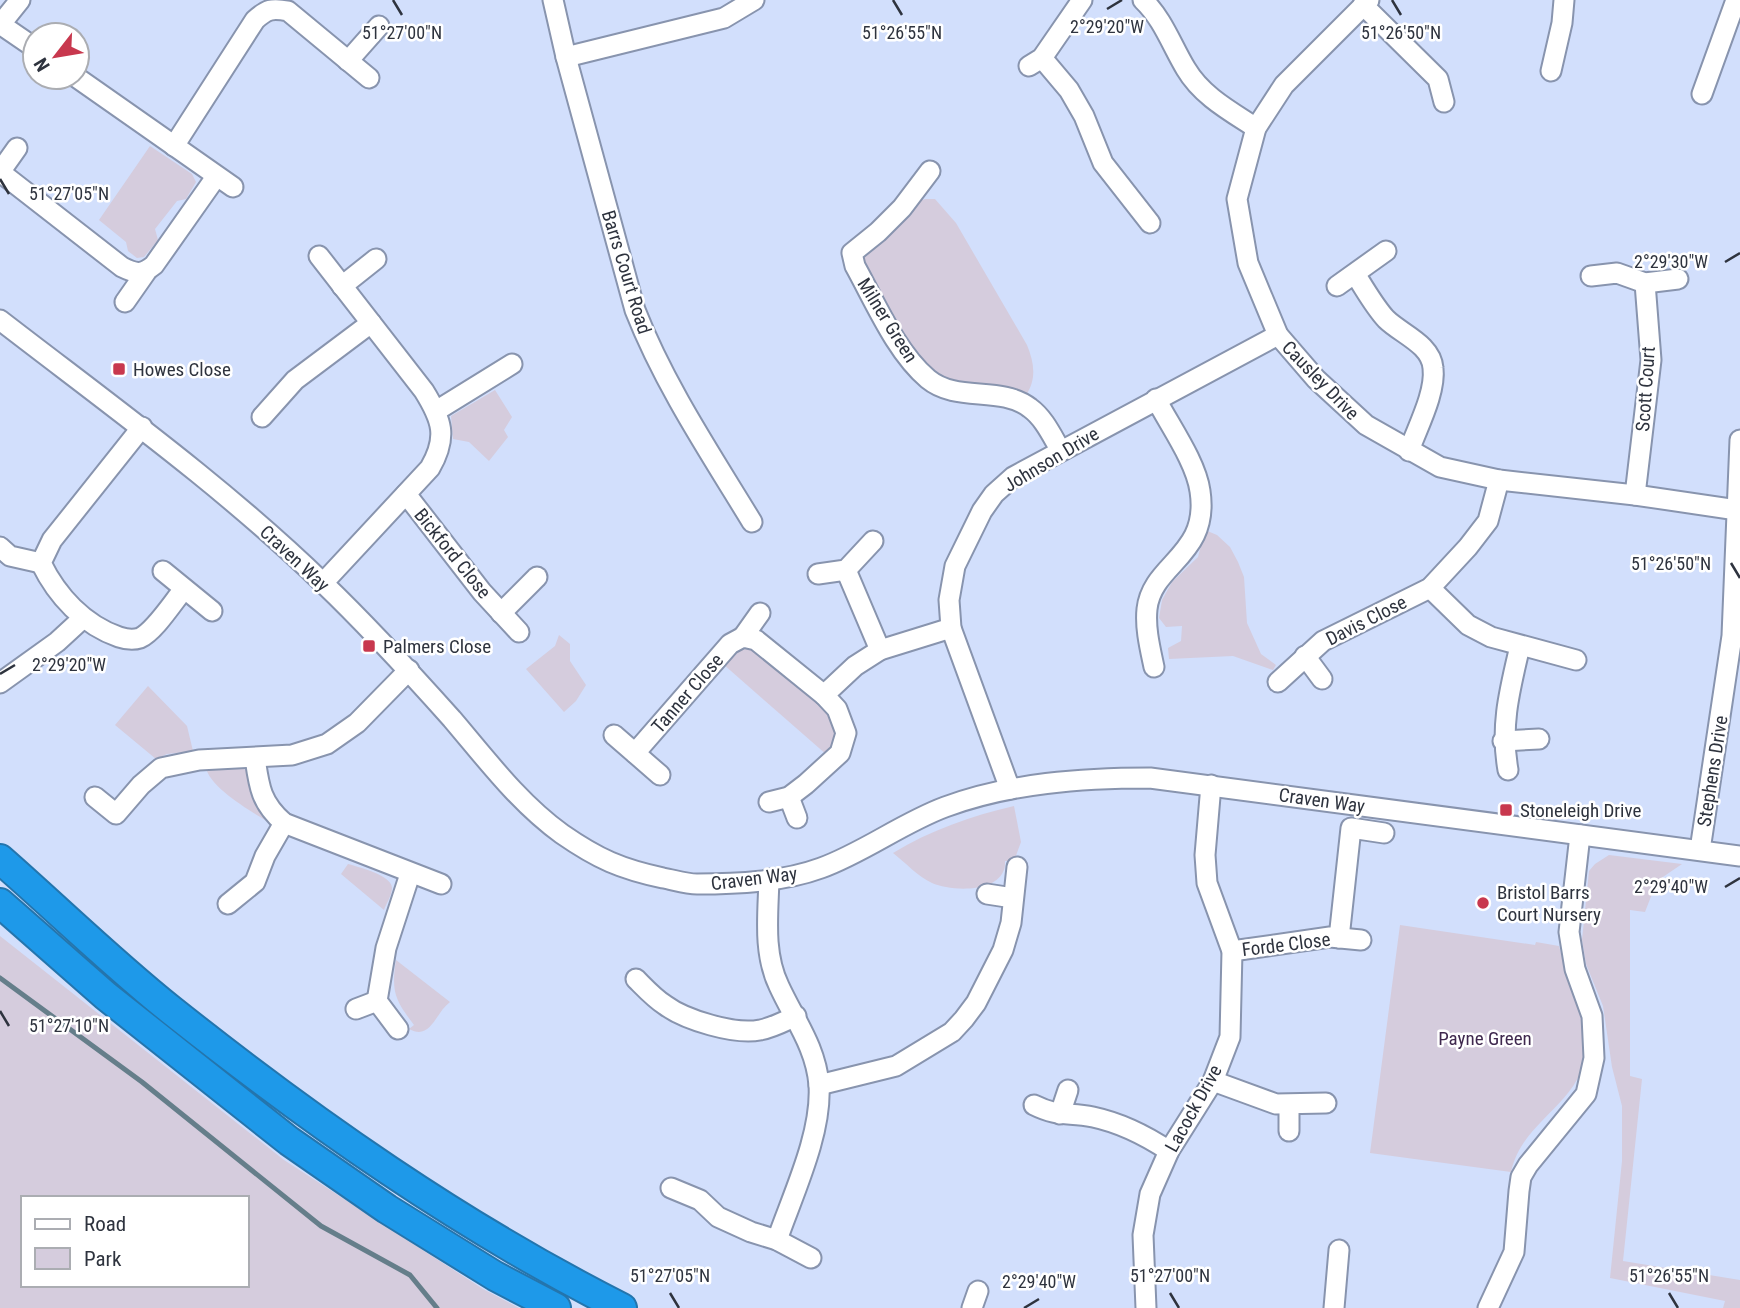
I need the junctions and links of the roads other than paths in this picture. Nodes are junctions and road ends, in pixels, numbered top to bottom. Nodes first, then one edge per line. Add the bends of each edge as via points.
1 (20, 0) edge
2 (553, 0) edge
3 (754, 0) edge
4 (1082, 0) edge
5 (1143, 0) edge
6 (1564, 0) edge
7 (1736, 0) edge
8 (1366, 3) edge
9 (0, 24) edge
10 (379, 26) dead end
11 (21, 38) edge
12 (566, 57) junction
13 (348, 61) junction
14 (1551, 71) dead end
15 (369, 78) dead end
16 (91, 88) edge
17 (1702, 94) dead end
18 (1444, 102) dead end
19 (1256, 128) junction
20 (174, 146) junction
21 (17, 148) dead end
22 (930, 171) dead end
23 (0, 172) edge
24 (1150, 223) dead end
25 (1387, 251) dead end
26 (318, 257) dead end
27 (376, 259) dead end
28 (146, 272) junction
29 (1355, 274) junction
30 (1591, 276) dead end
31 (1678, 279) dead end
32 (1645, 283) junction
33 (342, 286) junction
34 (1336, 286) dead end
35 (125, 302) dead end
36 (0, 320) edge
37 (372, 323) junction
38 (1278, 335) junction
39 (512, 364) dead end
40 (1156, 400) junction
41 (436, 411) junction
42 (262, 417) dead end
43 (142, 427) junction
44 (1740, 440) edge
45 (1061, 451) junction
46 (1409, 451) junction
47 (1499, 480) junction
48 (406, 494) junction
49 (1635, 495) junction
50 (1737, 510) junction
51 (752, 522) dead end
52 (873, 541) dead end
53 (0, 547) edge
54 (41, 563) junction
55 (846, 570) junction
56 (163, 571) dead end
57 (818, 574) dead end
58 (537, 576) dead end
59 (323, 583) junction
60 (1430, 588) junction
61 (184, 589) junction
62 (212, 611) dead end
63 (501, 612) junction
64 (760, 613) dead end
65 (82, 619) junction
66 (951, 628) junction
67 (519, 632) dead end
68 (743, 637) junction
69 (1520, 646) junction
70 (880, 650) junction
71 (1305, 656) junction
72 (1576, 660) dead end
73 (1154, 667) dead end
74 (409, 670) junction
75 (1322, 679) dead end
76 (0, 682) edge
77 (1278, 682) dead end
78 (824, 695) junction
79 (614, 735) dead end
80 (1539, 739) dead end
81 (1503, 741) junction
82 (635, 753) junction
83 (255, 758) junction
84 (1508, 769) dead end
85 (660, 775) dead end
86 (1211, 785) junction
87 (1010, 789) junction
88 (95, 797) dead end
89 (789, 797) junction
90 (769, 802) dead end
91 (797, 818) dead end
92 (284, 823) junction
93 (1384, 833) dead end
94 (1580, 835) junction
95 (1700, 850) junction
96 (1740, 856) edge
97 (0, 859) edge
98 (1017, 867) dead end
99 (410, 874) junction
100 (769, 879) junction
101 (440, 884) dead end
102 (987, 894) dead end
103 (1013, 898) junction
104 (0, 903) edge
105 (228, 904) dead end
106 (1339, 938) junction
107 (1361, 940) dead end
108 (1232, 951) junction
109 (636, 979) dead end
110 (377, 1001) junction
111 (356, 1009) dead end
112 (796, 1016) junction
113 (398, 1029) dead end
114 (1213, 1081) junction
115 (819, 1085) junction
116 (1068, 1090) dead end
117 (1326, 1103) dead end
118 (1034, 1105) dead end
119 (1289, 1106) junction
120 (1060, 1114) junction
121 (1289, 1131) dead end
122 (1169, 1151) junction
123 (671, 1188) dead end
124 (777, 1240) junction
125 (1339, 1250) dead end
126 (811, 1258) dead end
127 (556, 1308) edge
128 (622, 1308) edge
129 (1146, 1308) edge
130 (1334, 1308) edge
131 (1488, 1308) edge

1 - 9 street
2 - 12 street, Barrs Court Road
3 - 12 street via 724,19
4 - 24 street via 1035,62 1069,90 1103,163
5 - 19 street via 1199,87
6 - 14 street
7 - 17 street
8 - 18 street via 1438,79
8 - 19 street, Causley Drive via 1284,85
9 - 11 street
10 - 13 street
12 - 51 street, Barrs Court Road via 635,310 673,393
13 - 15 street
13 - 20 street via 288,11 265,11
16 - 20 street
19 - 38 street, Causley Drive via 1237,199 1248,262
20 - 28 street via 225,182
21 - 23 street
22 - 45 street, Milner Green via 902,208 852,253 855,266 907,357 929,380 952,392 995,395 1028,406
23 - 28 street via 122,267 136,274
25 - 29 street
26 - 33 street, Bickford Close
27 - 33 street
28 - 35 street
29 - 34 street
29 - 46 street via 1384,317 1424,347 1433,366 1433,385
30 - 32 street via 1617,273
31 - 32 street
32 - 49 street, Scott Court via 1651,360
33 - 37 street, Bickford Close
36 - 43 street, Craven Way
37 - 41 street, Bickford Close
37 - 42 street via 295,380
38 - 40 street, Johnson Drive
38 - 46 street, Causley Drive via 1315,379 1366,425
39 - 41 street
40 - 45 street, Johnson Drive
40 - 73 street via 1196,474 1201,506 1190,545 1158,581 1147,607
41 - 48 street, Bickford Close via 442,433 439,450 430,468
43 - 54 street via 52,540
43 - 59 street, Craven Way
44 - 50 street, Stephens Drive
45 - 66 street, Johnson Drive via 1013,477 982,511 955,566 949,600
46 - 47 street, Causley Drive via 1440,467
47 - 49 street, Causley Drive
47 - 60 street, Davis Close via 1488,520
48 - 59 street, Bickford Close
48 - 63 street, Bickford Close
49 - 50 street, Causley Drive
50 - 95 street, Stephens Drive via 1732,636
52 - 55 street
53 - 54 street via 10,556
54 - 65 street
55 - 57 street
55 - 70 street
56 - 61 street
58 - 63 street, Bickford Close
59 - 74 street, Craven Way
60 - 69 street, Davis Close via 1468,625
60 - 71 street, Davis Close via 1323,641
61 - 62 street
61 - 65 street via 140,638 124,639
63 - 67 street, Bickford Close
64 - 68 street, Tanner Close
65 - 76 street
66 - 70 street
66 - 87 street, Johnson Drive
68 - 78 street via 756,640
68 - 82 street, Tanner Close via 730,644
69 - 72 street, Davis Close
69 - 81 street
70 - 78 street
71 - 75 street, Davis Close
71 - 77 street, Davis Close
74 - 83 street via 358,723 327,744 292,755
74 - 100 street, Craven Way via 514,791 593,854 626,870 693,884
78 - 89 street via 837,709 846,733 841,753
79 - 82 street
80 - 81 street
81 - 84 street
82 - 85 street
83 - 88 street via 199,760 161,768 116,814
83 - 92 street via 260,791 271,812
86 - 87 street, Craven Way via 1089,778
86 - 94 street, Craven Way
86 - 108 street, Lacock Drive via 1207,883
87 - 100 street, Craven Way via 946,807 821,868
89 - 90 street
89 - 91 street
92 - 99 street
92 - 105 street via 254,882
93 - 106 street, Forde Close via 1351,828
94 - 95 street, Craven Way
94 - 131 street via 1569,933 1575,969 1592,1016 1594,1058 1586,1094 1521,1177 1514,1252
95 - 96 street, Craven Way
97 - 128 highway via 169,1009 363,1155 447,1209
98 - 103 street
99 - 101 street
99 - 110 street via 386,948
100 - 112 street via 768,946 778,985
102 - 103 street
103 - 115 street via 1003,950 976,1003 952,1032 896,1066
104 - 127 highway via 106,996 289,1141 387,1209
106 - 107 street, Forde Close
106 - 108 street, Forde Close
108 - 114 street, Lacock Drive via 1230,1037
109 - 112 street via 666,1006 713,1025 761,1030
110 - 111 street
110 - 113 street
112 - 115 street
114 - 119 street via 1247,1096
114 - 122 street, Lacock Drive
115 - 124 street via 816,1124
116 - 120 street
117 - 119 street
118 - 120 street
119 - 121 street
120 - 122 street via 1116,1123
122 - 129 street, Lacock Drive via 1150,1194 1143,1235
123 - 124 street via 700,1200 718,1217
124 - 126 street
125 - 130 street

